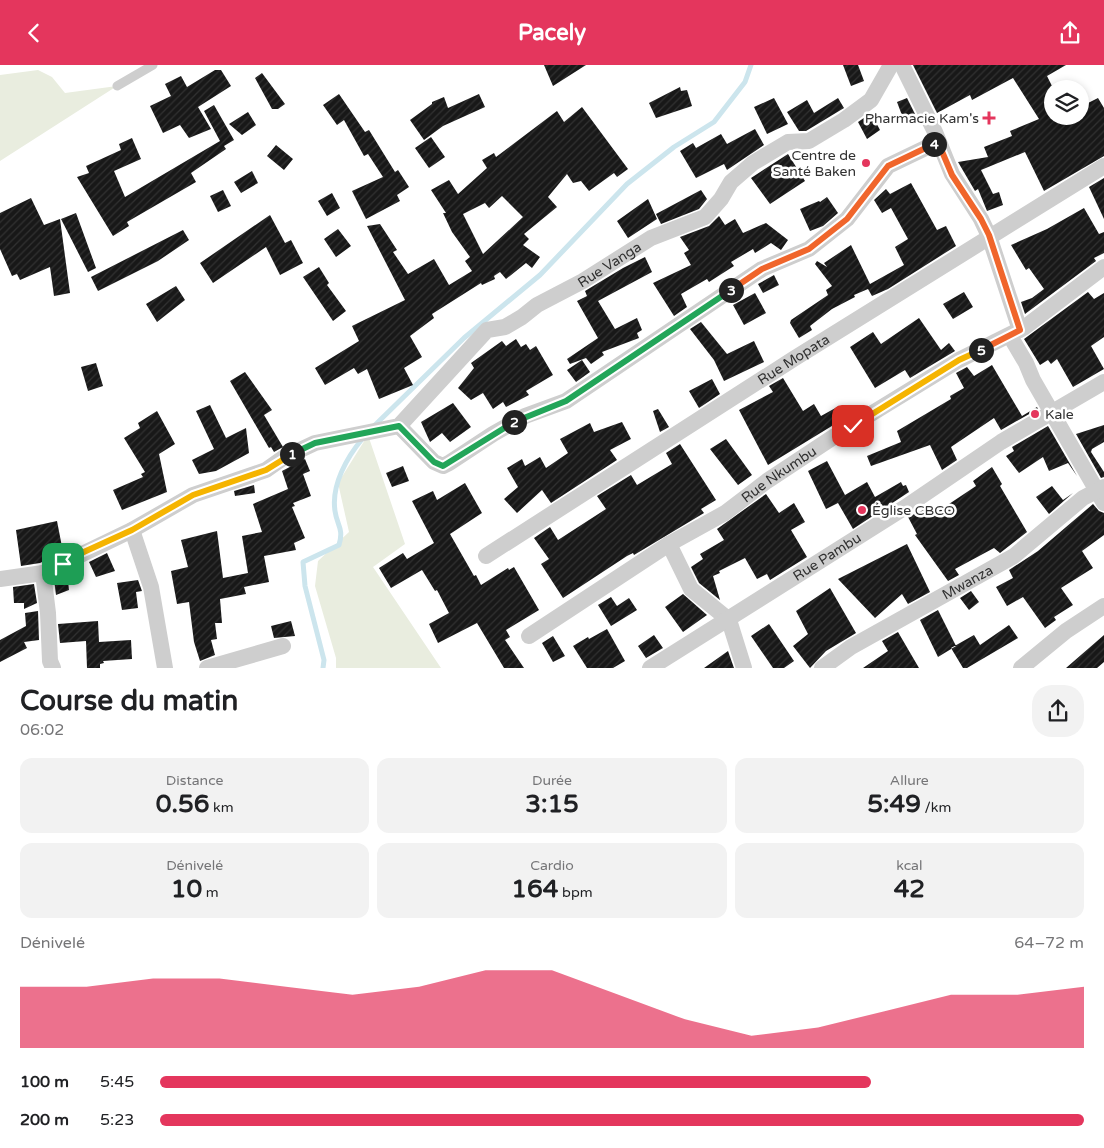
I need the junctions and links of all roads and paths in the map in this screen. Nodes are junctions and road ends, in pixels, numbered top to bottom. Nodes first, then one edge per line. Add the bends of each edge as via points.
1 (152, 65) edge
2 (891, 65) edge
3 (902, 65) edge
4 (117, 86) dead end
5 (938, 142) junction
6 (1104, 166) edge
7 (989, 235) junction
8 (1104, 267) edge
9 (1015, 333) junction
10 (1104, 382) edge
11 (1051, 413) junction
12 (399, 426) junction
13 (1102, 493) edge
14 (132, 530) junction
15 (670, 544) junction
16 (486, 556) dead end
17 (43, 573) junction
18 (0, 579) edge
19 (1104, 606) edge
20 (729, 620) junction
21 (529, 635) dead end
22 (283, 646) dead end
23 (53, 668) edge
24 (165, 668) edge
25 (207, 668) edge
26 (650, 668) edge
27 (744, 668) edge
28 (822, 668) edge
29 (1021, 668) edge

1 - 4 lane
2 - 12 street, Rue Vanga via 871,100 809,141 788,142 753,163 731,183 705,217 651,238 505,327 487,330
3 - 5 street
5 - 7 street via 952,175
5 - 12 street via 888,166 847,219 809,249 762,269 566,401 525,417 449,463 443,466 434,462
6 - 7 street, Rue Mopata
7 - 9 street
7 - 16 street, Rue Mopata
8 - 9 street, Rue Nkumbu
9 - 11 street
9 - 15 street, Rue Nkumbu via 959,360 774,476 725,513
10 - 11 street, Rue Pambu
11 - 13 street
11 - 20 street, Rue Pambu via 1001,442 904,509
12 - 14 street via 315,443 266,470 193,495
13 - 28 street, Mwanza via 1083,497 1014,556 852,647
14 - 17 street
14 - 24 street via 151,587
15 - 20 street via 691,589
15 - 21 street, Rue Nkumbu
17 - 18 street
17 - 23 street
19 - 29 street via 1066,631
20 - 26 street, Rue Pambu
20 - 27 street
22 - 25 street

